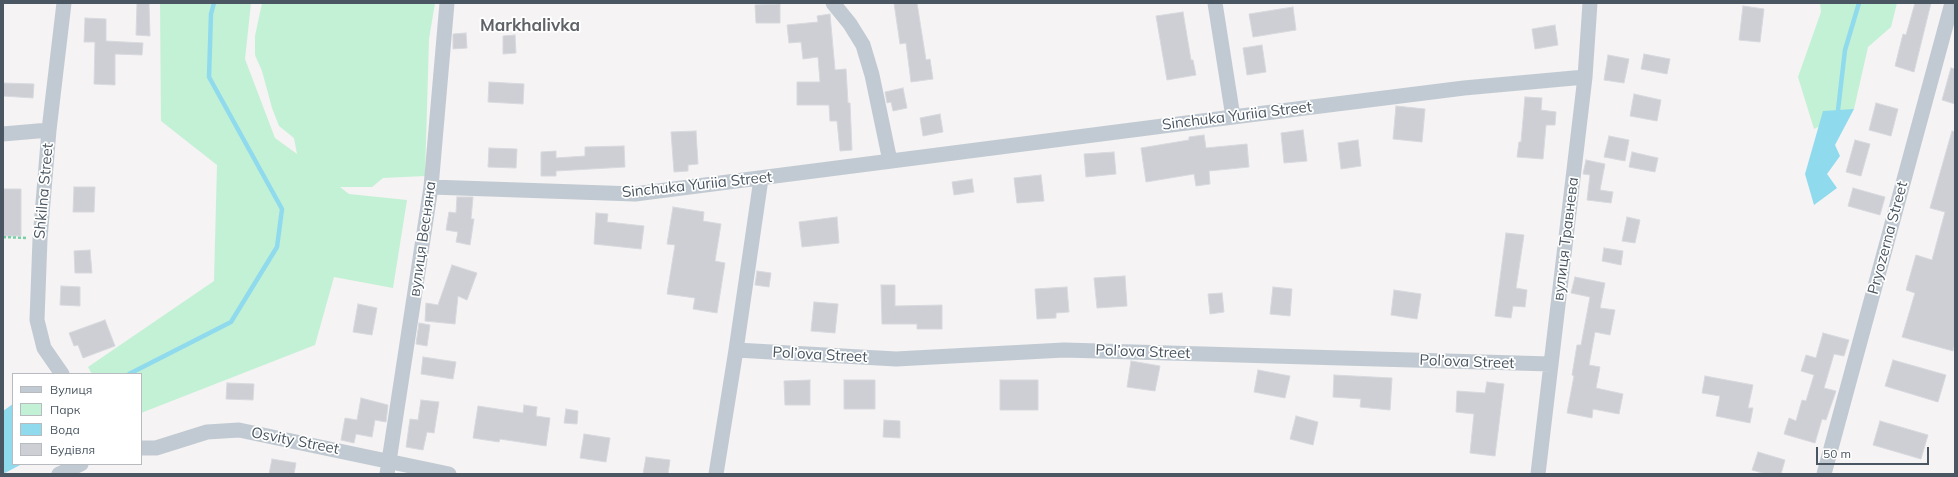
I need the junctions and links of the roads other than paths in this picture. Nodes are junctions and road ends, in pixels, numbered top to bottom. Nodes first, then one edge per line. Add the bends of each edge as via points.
1 (64, 3) edge
2 (447, 3) edge
3 (833, 3) edge
4 (1215, 3) edge
5 (1590, 3) edge
6 (1952, 3) edge
7 (1585, 77) junction
8 (1233, 117) junction
9 (49, 130) junction
10 (3, 134) edge
11 (890, 161) junction
12 (761, 179) junction
13 (431, 187) junction
14 (736, 350) junction
15 (1551, 364) junction
16 (61, 373) edge
17 (142, 448) edge
18 (79, 465) edge
19 (388, 468) edge
20 (59, 474) edge
21 (449, 474) edge
22 (716, 474) edge
23 (1538, 474) edge
24 (1824, 474) edge

1 - 9 street, Shkilna Street
2 - 13 street, вулиця Весняна
3 - 11 street via 863,45
4 - 8 street
5 - 7 street, вулиця Травнева
6 - 24 street, Pryozerna Street
7 - 8 street, Sinchuka Yuriia Street via 1464,88
7 - 15 street, вулиця Травнева
8 - 11 street, Sinchuka Yuriia Street
9 - 10 street
9 - 16 street, Shkilna Street via 40,239 37,320 44,348
11 - 12 street, Sinchuka Yuriia Street
12 - 13 street, Sinchuka Yuriia Street via 635,194
12 - 14 street
13 - 19 street, вулиця Весняна
14 - 15 street, Pol’ova Street via 896,359 1064,350
14 - 22 street
15 - 23 street, вулиця Травнева
17 - 19 street, Osvity Street via 156,448 207,432 239,430 372,457
18 - 20 street
19 - 21 street, Osvity Street

